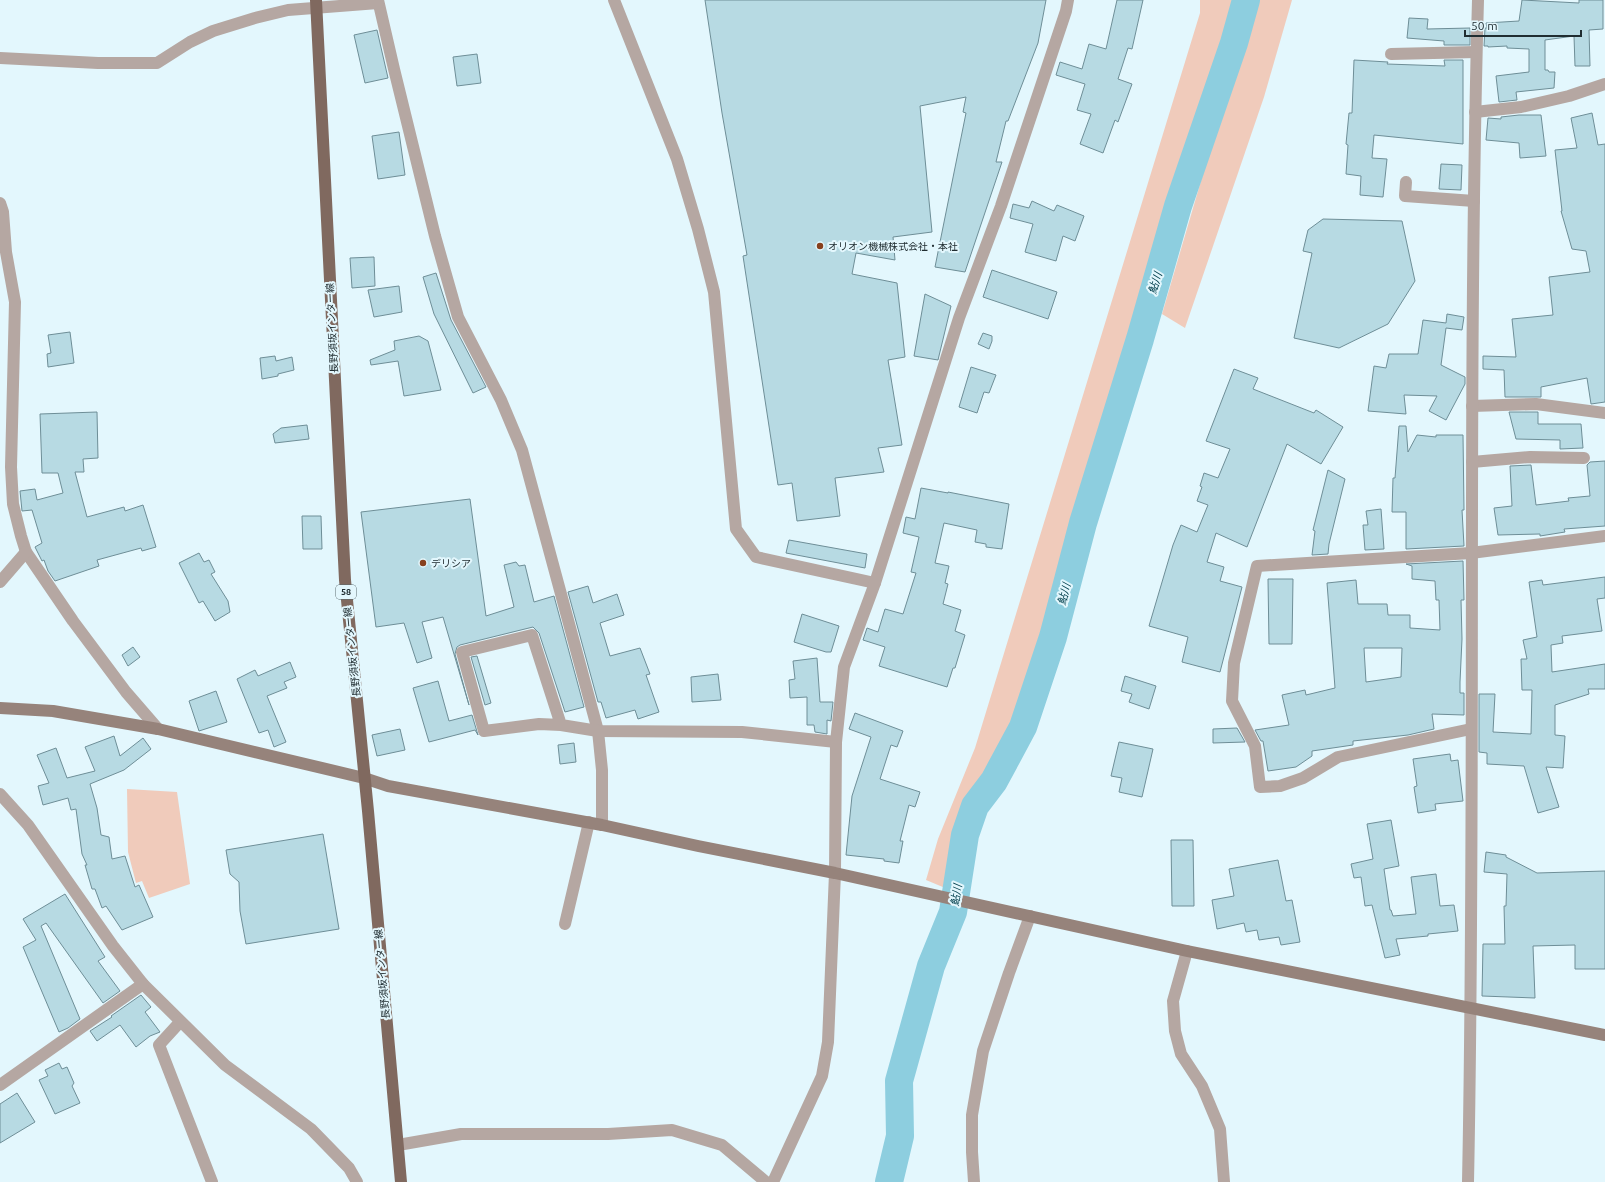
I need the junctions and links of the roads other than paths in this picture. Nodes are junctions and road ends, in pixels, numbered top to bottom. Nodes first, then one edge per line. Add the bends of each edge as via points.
1 (614, 0) edge
2 (1068, 0) edge
3 (1478, 0) edge
4 (378, 1) edge
5 (316, 3) edge
6 (1476, 52) junction
7 (1392, 54) dead end
8 (0, 58) edge
9 (1605, 84) edge
10 (1475, 112) junction
11 (1406, 182) dead end
12 (1474, 201) junction
13 (0, 203) edge
14 (3, 253) edge
15 (1472, 406) junction
16 (1605, 413) edge
17 (1584, 458) dead end
18 (1472, 462) junction
19 (1605, 536) edge
20 (26, 552) junction
21 (1471, 553) junction
22 (0, 582) edge
23 (875, 583) junction
24 (0, 708) edge
25 (561, 725) junction
26 (158, 729) junction
27 (1472, 729) junction
28 (598, 731) junction
29 (836, 742) junction
30 (364, 778) junction
31 (0, 794) edge
32 (589, 822) junction
33 (602, 825) junction
34 (835, 873) junction
35 (1025, 915) junction
36 (564, 924) dead end
37 (1187, 950) junction
38 (143, 984) junction
39 (1471, 1009) junction
40 (180, 1022) junction
41 (1605, 1035) edge
42 (0, 1085) edge
43 (398, 1145) junction
44 (212, 1182) edge
45 (357, 1182) edge
46 (401, 1182) edge
47 (766, 1182) edge
48 (773, 1182) edge
49 (974, 1182) edge
50 (1224, 1182) edge
51 (1468, 1182) edge

1 - 23 street via 678,159 714,292 736,529 756,557
2 - 23 street via 1001,206 959,318
3 - 6 street
4 - 5 street
4 - 28 street via 435,236 458,317 501,400 522,450
5 - 8 street via 213,31 157,63
5 - 30 main road, 長野須坂インター線 / 58 via 345,580
6 - 7 street
6 - 10 street
9 - 10 street via 1569,96 1521,107
10 - 12 street
11 - 12 street via 1405,201
12 - 15 street
13 - 14 street via 3,212
14 - 20 street via 15,302 11,468 13,504
15 - 16 street via 1536,404
15 - 18 street
17 - 18 street via 1530,457
18 - 21 street
19 - 21 street
20 - 22 street
20 - 26 street via 126,692
21 - 27 street
21 - 27 street via 1257,566 1234,663 1232,701 1255,746 1260,787 1280,786 1303,778 1338,757
23 - 29 street via 844,667
24 - 26 street via 53,711
25 - 25 street via 532,634 462,652 484,731 539,724
25 - 28 street
26 - 30 street
27 - 39 street
28 - 29 street via 742,732
28 - 33 street via 602,770
29 - 34 street
30 - 32 street via 388,786
30 - 43 main road, 長野須坂インター線 / 58
31 - 38 street via 28,825 113,946
32 - 33 street
32 - 36 street
33 - 34 street
34 - 35 street
34 - 48 street via 828,1042 822,1076
35 - 37 street
35 - 49 street via 983,1051 972,1115
37 - 39 street
37 - 50 street via 1173,1001 1175,1031 1181,1054 1202,1086 1220,1129
38 - 40 street
38 - 42 street
39 - 41 street
39 - 51 street
40 - 44 street via 159,1045
40 - 45 street via 225,1065 311,1129 349,1168
43 - 46 main road, 長野須坂インター線 / 58
43 - 47 street via 461,1134 608,1134 672,1130 722,1145

